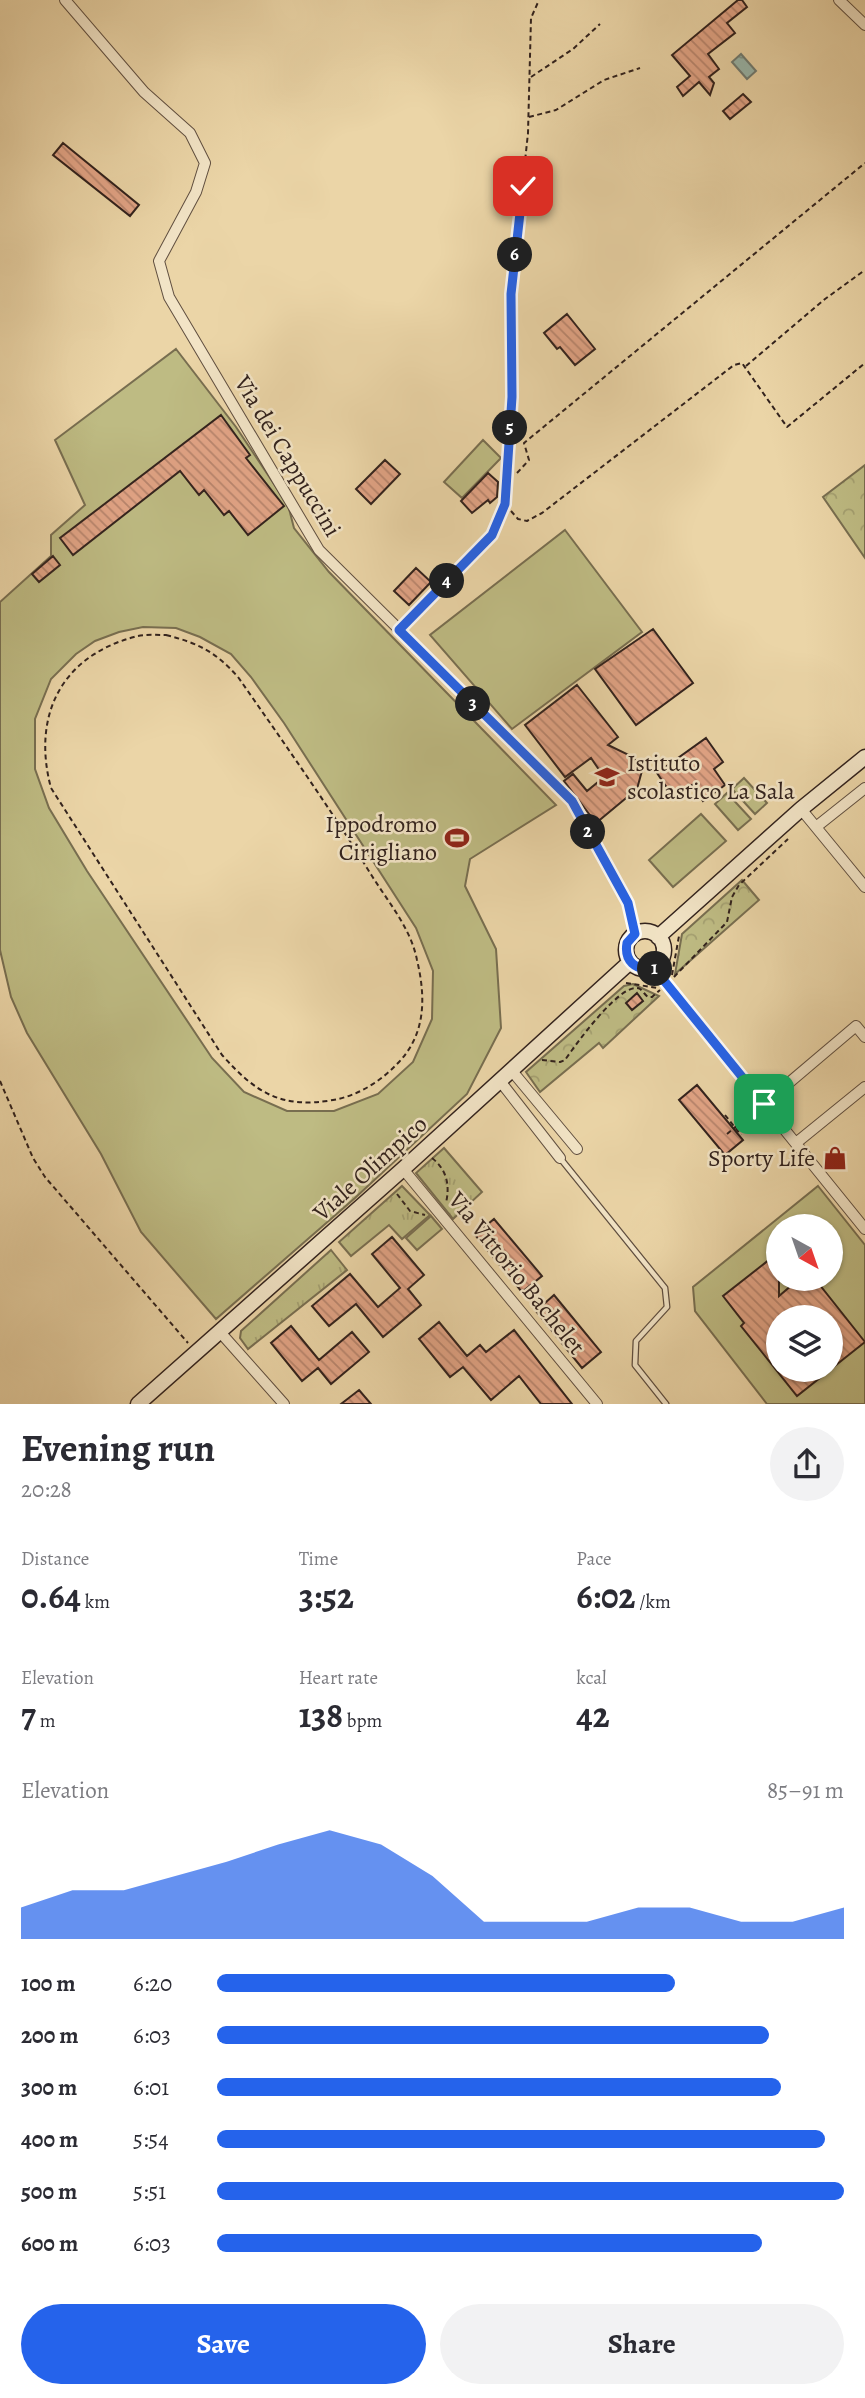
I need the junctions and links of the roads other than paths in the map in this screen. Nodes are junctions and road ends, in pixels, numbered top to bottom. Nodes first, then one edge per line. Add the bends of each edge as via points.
1 (65, 0) edge
2 (839, 0) edge
3 (865, 25) edge
4 (476, 552) road end
5 (399, 630) junction
6 (865, 758) edge
7 (865, 788) edge
8 (801, 809) junction
9 (816, 827) junction
10 (865, 887) edge
11 (635, 934) junction
12 (658, 937) junction
13 (630, 962) junction
14 (653, 967) junction
15 (865, 1037) edge
16 (512, 1071) junction
17 (500, 1082) junction
18 (865, 1087) edge
19 (764, 1104) junction
20 (796, 1143) junction
21 (577, 1149) dead end
22 (560, 1158) joint
23 (404, 1169) junction
24 (865, 1229) edge
25 (220, 1332) junction
26 (138, 1404) edge
27 (284, 1404) edge
28 (597, 1404) edge
29 (666, 1404) edge

1 - 5 street, Via dei Cappuccini via 144,92 190,133 205,163 196,192 159,261 169,297 319,550
2 - 3 street
4 - 5 street
5 - 11 street, Via dei Cappuccini via 572,801 628,903
6 - 8 main road
7 - 9 street
8 - 9 street
8 - 12 main road
9 - 10 street
11 - 12 main road via 647,931
11 - 13 main road via 627,943
12 - 14 main road via 663,953
13 - 14 main road via 640,968
13 - 16 main road, Viale Olimpico
14 - 19 street
15 - 19 street via 856,1026
16 - 17 main road, Viale Olimpico
16 - 21 street
17 - 22 street
17 - 23 main road, Viale Olimpico
18 - 20 street
19 - 20 street
20 - 24 street
22 - 29 lane via 665,1287 667,1307 636,1341 635,1365
23 - 25 main road, Viale Olimpico
23 - 28 street, Via Vittorio Bachelet
25 - 26 main road, Viale Olimpico
25 - 27 street

